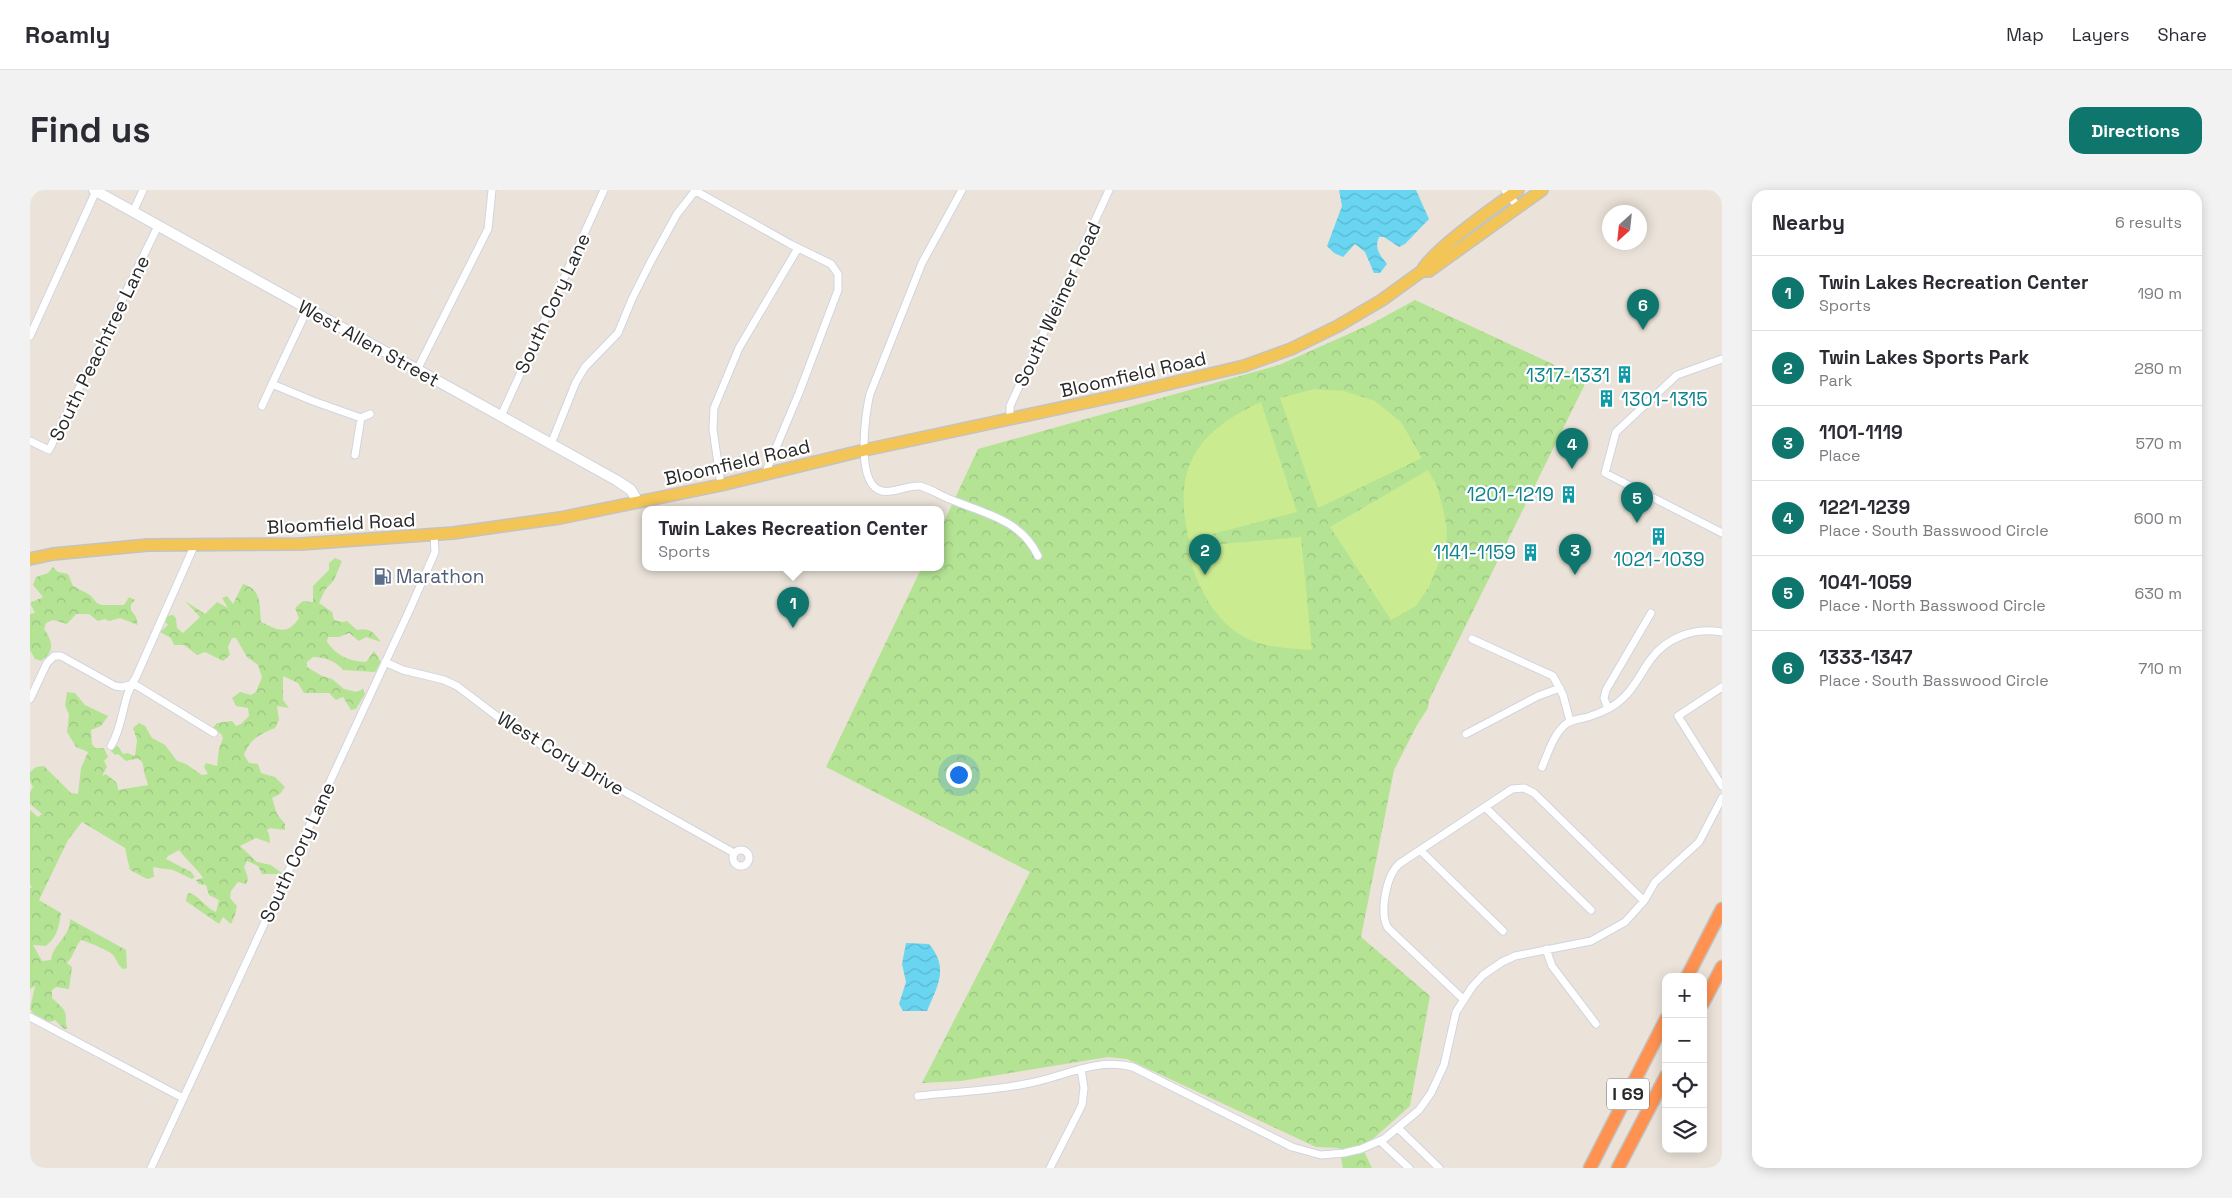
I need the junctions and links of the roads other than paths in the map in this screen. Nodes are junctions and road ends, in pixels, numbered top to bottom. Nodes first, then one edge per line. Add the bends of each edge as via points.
1 (95, 190) edge
2 (143, 190) edge
3 (492, 190) edge
4 (604, 190) edge
5 (694, 190) edge
6 (962, 190) edge
7 (1109, 190) edge
8 (1542, 190) edge
9 (1511, 192) edge
10 (1518, 207) junction
11 (133, 212) junction
12 (158, 226) junction
13 (798, 248) junction
14 (1422, 271) junction
15 (307, 310) junction
16 (30, 336) edge
17 (1722, 359) edge
18 (417, 370) junction
19 (272, 384) junction
20 (262, 406) dead end
21 (370, 414) dead end
22 (501, 416) junction
23 (361, 418) junction
24 (1010, 419) junction
25 (30, 441) edge
26 (551, 444) junction
27 (865, 450) junction
28 (355, 455) dead end
29 (765, 474) junction
30 (721, 485) junction
31 (638, 502) junction
32 (1722, 533) edge
33 (434, 535) junction
34 (195, 544) junction
35 (1038, 556) dead end
36 (30, 559) edge
37 (1651, 614) dead end
38 (1722, 632) edge
39 (1472, 638) dead end
40 (385, 662) junction
41 (131, 684) junction
42 (1560, 688) junction
43 (1722, 688) edge
44 (30, 699) edge
45 (1608, 709) junction
46 (1570, 721) junction
47 (214, 733) dead end
48 (1466, 734) dead end
49 (111, 746) dead end
50 (1542, 767) dead end
51 (1722, 786) edge
52 (1722, 798) edge
53 (1485, 807) junction
54 (1420, 850) junction
55 (734, 853) dead end
56 (1644, 901) junction
57 (1722, 909) edge
58 (1591, 910) dead end
59 (1503, 931) dead end
60 (1546, 949) junction
61 (1722, 967) edge
62 (1689, 973) edge
63 (1707, 996) edge
64 (1463, 999) junction
65 (30, 1017) edge
66 (1596, 1024) dead end
67 (1662, 1027) edge
68 (1081, 1069) junction
69 (1662, 1084) edge
70 (918, 1096) dead end
71 (183, 1098) junction
72 (1398, 1128) junction
73 (1380, 1141) junction
74 (151, 1168) edge
75 (1050, 1168) edge
76 (1409, 1168) edge
77 (1439, 1168) edge
78 (1590, 1168) edge
79 (1618, 1168) edge

1 - 11 street, West Allen Street
1 - 16 street
2 - 11 street
3 - 18 street via 488,229
4 - 22 street, South Cory Lane
5 - 13 street
5 - 26 street via 650,263 618,333 585,367 576,382
6 - 27 street via 922,264 870,394 866,409
7 - 24 street, South Weimer Road via 1010,406
8 - 10 main road, Bloomfield Road
9 - 10 street
9 - 14 main road, Bloomfield Road via 1424,265
10 - 14 main road, Bloomfield Road via 1429,271
11 - 12 street, West Allen Street
12 - 15 street, West Allen Street
12 - 25 street, South Peachtree Lane via 50,450
13 - 29 street via 831,264 838,274 838,290
13 - 30 street via 739,348 716,401 713,424
14 - 24 main road, Bloomfield Road via 1363,312 1278,354 1210,376
15 - 18 street, West Allen Street
15 - 19 street
17 - 32 street via 1677,374 1616,432 1605,472
18 - 22 street, West Allen Street
19 - 20 street
19 - 23 street
21 - 23 street
22 - 26 street, West Allen Street
23 - 28 street
24 - 27 main road, Bloomfield Road
26 - 31 street, West Allen Street via 631,490
27 - 29 main road, Bloomfield Road
27 - 35 street via 867,478 876,489 888,492 920,486 998,517 1026,536
29 - 30 main road, Bloomfield Road
30 - 31 main road, Bloomfield Road
31 - 33 main road, Bloomfield Road via 506,527
33 - 34 main road, Bloomfield Road via 301,544
33 - 40 street, South Cory Lane via 434,552
34 - 36 main road, Bloomfield Road via 145,545
34 - 41 street
37 - 45 street via 1606,690 1604,698
38 - 45 street via 1694,632 1664,645 1628,693
39 - 42 street via 1549,673
40 - 55 street, West Cory Drive via 457,686 520,733
40 - 71 street, South Cory Lane
41 - 44 street via 115,686 61,656 54,656 46,663
41 - 47 street
41 - 49 street via 122,721
42 - 46 street
42 - 48 street
43 - 51 street via 1678,716
45 - 46 street
46 - 50 street via 1558,732
52 - 56 street via 1699,842 1660,877
53 - 54 street
53 - 56 street via 1512,789 1530,789
53 - 58 street
54 - 59 street
54 - 64 street via 1395,867 1388,879 1386,924
56 - 60 street via 1624,922 1598,938
57 - 62 highway
60 - 64 street via 1502,962 1483,975
60 - 66 street via 1552,966
61 - 63 highway
64 - 72 street via 1456,1012 1444,1065 1431,1093 1419,1110
65 - 71 street
67 - 78 highway, I 69
68 - 70 street via 1026,1084
68 - 73 street via 1106,1064 1133,1067 1279,1142 1321,1155 1352,1151
68 - 75 street via 1082,1105
69 - 79 highway, I 69
71 - 74 street, South Cory Lane
72 - 73 street
72 - 77 street
73 - 76 street

